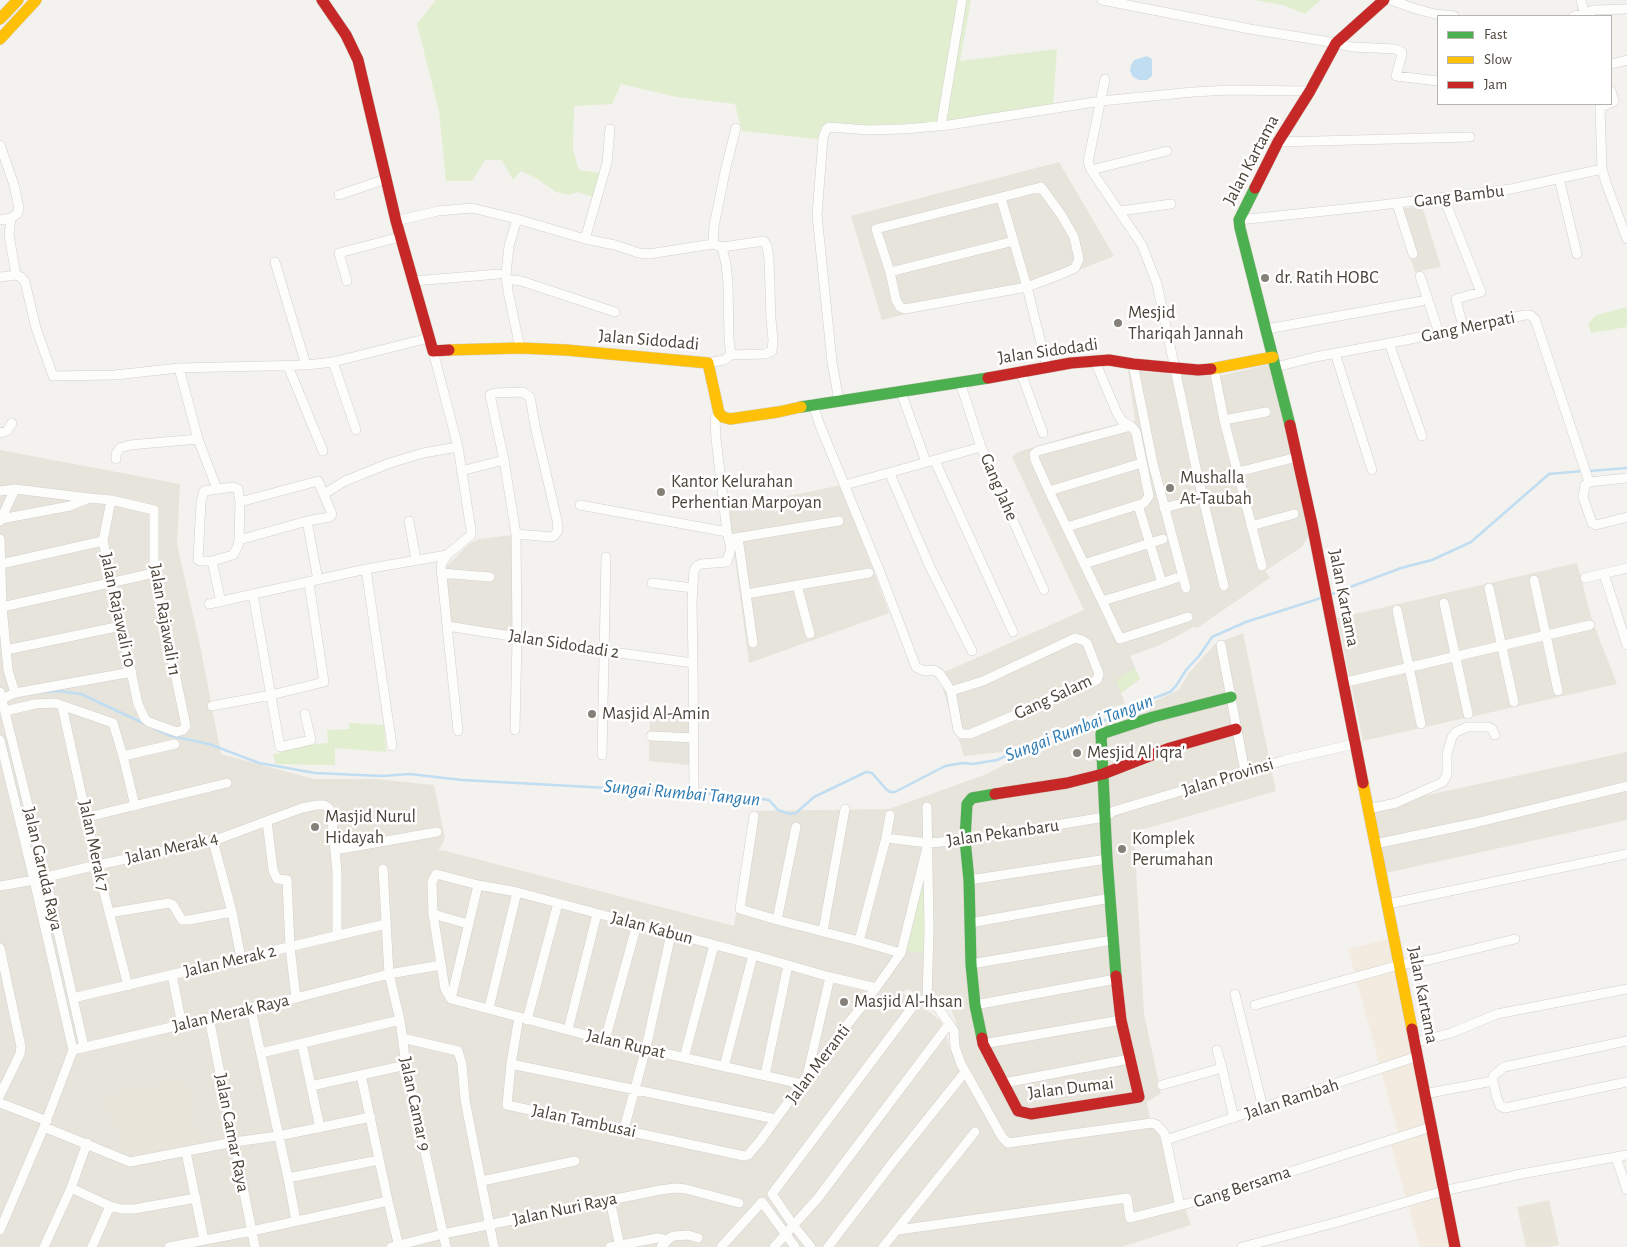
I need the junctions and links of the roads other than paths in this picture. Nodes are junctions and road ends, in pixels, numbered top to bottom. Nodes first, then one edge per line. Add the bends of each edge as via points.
1 (18, 0) edge
2 (36, 0) edge
3 (322, 0) edge
4 (962, 0) edge
5 (1102, 0) edge
6 (1384, 0) edge
7 (1391, 0) edge
8 (1581, 0) edge
9 (1627, 9) edge
10 (1446, 15) edge
11 (1584, 15) edge
12 (0, 19) edge
13 (0, 39) edge
14 (1336, 43) junction
15 (1627, 60) edge
16 (1612, 64) edge
17 (1105, 79) dead end
18 (1437, 80) edge
19 (1310, 91) junction
20 (1101, 101) junction
21 (1606, 105) edge
22 (941, 126) junction
23 (736, 128) dead end
24 (610, 129) dead end
25 (1470, 137) dead end
26 (1278, 142) junction
27 (0, 145) edge
28 (1167, 151) dead end
29 (1602, 169) junction
30 (1091, 170) junction
31 (1560, 178) junction
32 (386, 179) junction
33 (339, 195) dead end
34 (1001, 198) junction
35 (1444, 198) junction
36 (1171, 204) dead end
37 (1397, 204) junction
38 (1120, 211) junction
39 (11, 218) junction
40 (517, 219) junction
41 (0, 220) edge
42 (1240, 220) junction
43 (396, 221) junction
44 (400, 236) junction
45 (1627, 239) edge
46 (585, 240) junction
47 (1014, 241) junction
48 (717, 245) junction
49 (1413, 254) dead end
50 (1577, 254) dead end
51 (275, 262) dead end
52 (890, 272) junction
53 (16, 275) junction
54 (502, 276) junction
55 (1420, 276) dead end
56 (0, 277) edge
57 (347, 281) dead end
58 (413, 281) junction
59 (1027, 287) junction
60 (1422, 301) dead end
61 (614, 312) dead end
62 (1464, 327) junction
63 (1267, 329) junction
64 (1439, 333) junction
65 (429, 338) junction
66 (1389, 343) junction
67 (520, 348) junction
68 (434, 351) junction
69 (1335, 353) junction
70 (731, 355) junction
71 (1095, 361) junction
72 (333, 362) junction
73 (1274, 362) junction
74 (708, 363) junction
75 (1133, 364) junction
76 (306, 365) junction
77 (288, 366) junction
78 (1046, 367) junction
79 (179, 368) junction
80 (1173, 368) junction
81 (1214, 369) junction
82 (1021, 373) junction
83 (960, 382) junction
84 (901, 392) junction
85 (839, 401) junction
86 (813, 404) junction
87 (1266, 412) dead end
88 (719, 413) junction
89 (1224, 420) junction
90 (12, 422) dead end
91 (1131, 426) junction
92 (356, 430) dead end
93 (0, 433) edge
94 (1043, 434) dead end
95 (1422, 436) dead end
96 (198, 439) junction
97 (458, 447) junction
98 (981, 447) junction
99 (323, 451) dead end
100 (1297, 457) junction
101 (116, 459) dead end
102 (504, 460) junction
103 (936, 461) junction
104 (926, 462) junction
105 (1142, 463) junction
106 (1372, 470) dead end
107 (461, 471) junction
108 (1238, 472) junction
109 (890, 474) junction
110 (1587, 475) junction
111 (1627, 478) edge
112 (1198, 482) junction
113 (845, 486) junction
114 (14, 489) junction
115 (217, 489) junction
116 (0, 491) edge
117 (1049, 491) junction
118 (60, 494) junction
119 (324, 494) junction
120 (89, 498) junction
121 (1202, 498) junction
122 (111, 500) junction
123 (240, 502) junction
124 (580, 505) dead end
125 (1138, 505) junction
126 (57, 508) junction
127 (1164, 508) junction
128 (1294, 514) dead end
129 (1627, 517) edge
130 (0, 520) edge
131 (839, 521) dead end
132 (307, 522) junction
133 (409, 522) dead end
134 (1251, 526) junction
135 (1067, 528) junction
136 (516, 534) junction
137 (731, 536) junction
138 (0, 539) edge
139 (1163, 539) dead end
140 (239, 540) junction
141 (103, 541) junction
142 (1149, 543) junction
143 (447, 555) junction
144 (606, 557) dead end
145 (416, 560) junction
146 (212, 561) junction
147 (1, 564) edge
148 (1084, 564) junction
149 (1262, 566) dead end
150 (1627, 568) edge
151 (366, 569) junction
152 (154, 573) junction
153 (441, 573) junction
154 (869, 574) dead end
155 (1604, 574) junction
156 (490, 578) dead end
157 (1176, 578) dead end
158 (1585, 578) dead end
159 (1534, 580) dead end
160 (314, 581) junction
161 (112, 583) junction
162 (1162, 583) junction
163 (652, 584) dead end
164 (797, 585) junction
165 (1224, 586) dead end
166 (693, 588) junction
167 (1186, 588) dead end
168 (1489, 588) dead end
169 (1044, 590) dead end
170 (253, 594) junction
171 (746, 594) junction
172 (1102, 601) junction
173 (222, 602) junction
174 (1444, 603) dead end
175 (210, 604) dead end
176 (2, 607) junction
177 (1397, 610) dead end
178 (1188, 618) dead end
179 (1590, 625) dead end
180 (121, 626) junction
181 (446, 626) junction
182 (1013, 632) dead end
183 (810, 634) dead end
184 (1546, 635) junction
185 (518, 637) junction
186 (753, 643) dead end
187 (1220, 645) dead end
188 (1502, 645) junction
189 (1627, 645) edge
190 (6, 650) junction
191 (605, 651) junction
192 (972, 652) dead end
193 (1455, 656) junction
194 (693, 663) junction
195 (1409, 667) junction
196 (132, 672) junction
197 (1342, 683) junction
198 (951, 691) junction
199 (1558, 691) dead end
200 (15, 693) junction
201 (271, 695) junction
202 (1231, 697) junction
203 (2, 702) edge
204 (1514, 702) dead end
205 (62, 706) junction
206 (212, 706) dead end
207 (305, 714) dead end
208 (1468, 714) dead end
209 (145, 719) joint
210 (1421, 724) dead end
211 (1236, 729) junction
212 (515, 730) dead end
213 (458, 731) dead end
214 (1495, 735) dead end
215 (652, 736) dead end
216 (694, 738) junction
217 (0, 740) edge
218 (175, 744) dead end
219 (1354, 744) junction
220 (392, 746) dead end
221 (602, 755) dead end
222 (123, 756) junction
223 (1245, 772) junction
224 (1103, 774) junction
225 (227, 783) dead end
226 (1627, 786) edge
227 (694, 788) dead end
228 (135, 806) junction
229 (927, 807) dead end
230 (845, 809) dead end
231 (1368, 809) junction
232 (890, 814) dead end
233 (754, 816) dead end
234 (1105, 817) junction
235 (88, 818) junction
236 (267, 821) junction
237 (796, 827) dead end
238 (437, 832) dead end
239 (886, 838) junction
240 (213, 840) junction
241 (965, 840) junction
242 (928, 843) junction
243 (1375, 844) junction
244 (335, 850) junction
245 (1627, 854) edge
246 (1107, 859) junction
247 (97, 865) junction
248 (383, 869) dead end
249 (46, 878) junction
250 (34, 880) junction
251 (969, 880) junction
252 (478, 885) junction
253 (0, 886) edge
254 (517, 892) junction
255 (1110, 898) junction
256 (558, 903) junction
257 (1388, 904) junction
258 (109, 912) junction
259 (232, 912) junction
260 (433, 914) junction
261 (597, 914) junction
262 (777, 920) junction
263 (970, 923) junction
264 (386, 924) junction
265 (468, 924) junction
266 (637, 924) junction
267 (823, 931) junction
268 (337, 934) junction
269 (672, 934) junction
270 (1515, 939) dead end
271 (1113, 940) junction
272 (859, 941) junction
273 (714, 944) junction
274 (290, 947) junction
275 (0, 948) edge
276 (901, 953) junction
277 (753, 955) junction
278 (241, 958) junction
279 (971, 964) junction
280 (1400, 964) junction
281 (441, 965) junction
282 (788, 965) junction
283 (172, 974) junction
284 (389, 974) junction
285 (830, 977) junction
286 (1116, 979) junction
287 (128, 986) junction
288 (876, 988) junction
289 (1627, 989) edge
290 (5, 990) edge
291 (1235, 994) dead end
292 (73, 998) junction
293 (296, 998) junction
294 (451, 999) junction
295 (927, 1000) junction
296 (975, 1005) junction
297 (1255, 1005) dead end
298 (489, 1008) junction
299 (251, 1009) junction
300 (209, 1018) junction
301 (523, 1019) junction
302 (400, 1020) junction
303 (1121, 1020) junction
304 (949, 1024) junction
305 (182, 1025) junction
306 (568, 1030) junction
307 (402, 1038) junction
308 (605, 1040) junction
309 (1627, 1041) edge
310 (1414, 1043) junction
311 (302, 1044) junction
312 (983, 1044) junction
313 (84, 1047) junction
314 (646, 1048) junction
315 (73, 1050) junction
316 (1217, 1050) dead end
317 (262, 1052) junction
318 (1418, 1056) junction
319 (684, 1058) junction
320 (1129, 1059) junction
321 (511, 1064) junction
322 (406, 1065) junction
323 (724, 1067) junction
324 (1222, 1068) junction
325 (965, 1072) junction
326 (361, 1075) junction
327 (765, 1075) junction
328 (804, 1080) junction
329 (1493, 1081) junction
330 (1627, 1082) edge
331 (1004, 1083) junction
332 (1162, 1085) dead end
333 (311, 1086) junction
334 (636, 1089) junction
335 (1424, 1094) junction
336 (0, 1095) edge
337 (0, 1103) edge
338 (1263, 1108) junction
339 (371, 1117) junction
340 (1234, 1118) junction
341 (776, 1120) junction
342 (45, 1124) junction
343 (1431, 1127) junction
344 (320, 1128) junction
345 (624, 1129) junction
346 (975, 1132) dead end
347 (278, 1136) junction
348 (1166, 1140) junction
349 (234, 1142) junction
350 (87, 1144) junction
351 (186, 1152) junction
352 (1627, 1155) edge
353 (748, 1156) joint
354 (1616, 1157) junction
355 (379, 1160) junction
356 (575, 1161) dead end
357 (288, 1178) junction
358 (482, 1181) junction
359 (71, 1188) junction
360 (1627, 1190) edge
361 (1443, 1191) junction
362 (196, 1198) junction
363 (610, 1200) junction
364 (388, 1201) junction
365 (739, 1203) dead end
366 (1182, 1205) junction
367 (110, 1206) junction
368 (296, 1220) junction
369 (490, 1225) junction
370 (0, 1230) edge
371 (790, 1230) junction
372 (898, 1230) junction
373 (252, 1231) junction
374 (443, 1234) junction
375 (698, 1238) dead end
376 (204, 1240) junction
377 (664, 1244) edge
378 (95, 1246) edge
379 (396, 1246) edge
380 (620, 1246) edge
381 (44, 1247) edge
382 (169, 1247) edge
383 (255, 1247) edge
384 (446, 1247) edge
385 (494, 1247) edge
386 (610, 1247) edge
387 (720, 1247) edge
388 (774, 1247) edge
389 (795, 1247) edge
390 (811, 1247) edge
391 (828, 1247) edge
392 (883, 1247) edge
393 (1242, 1247) edge
394 (1455, 1247) edge

1 - 12 street
2 - 13 street
3 - 32 street via 346,34 358,60
4 - 22 street
5 - 14 street
6 - 14 street, Jalan Kartama
7 - 10 street
8 - 11 street
9 - 11 street via 1594,10
14 - 18 street via 1395,49 1402,52 1396,76
14 - 19 street, Jalan Kartama
15 - 16 street
17 - 20 street
19 - 20 street via 1231,90
19 - 26 street, Jalan Kartama
20 - 22 street
20 - 30 street via 1088,158
21 - 29 street via 1600,108
22 - 85 street via 868,130 830,127 823,138 817,216
23 - 48 street via 714,226
24 - 46 street via 607,163
25 - 26 street
26 - 42 street, Jalan Kartama
27 - 39 street via 19,208
28 - 30 street
29 - 31 street, Gang Bambu
29 - 45 street
30 - 38 street
31 - 35 street, Gang Bambu via 1511,189
31 - 50 street
32 - 33 street
32 - 43 street
34 - 47 street
34 - 52 street via 876,229
34 - 59 street via 1041,187 1074,237 1079,259 1075,268
35 - 37 street, Gang Bambu
35 - 62 street via 1481,292 1456,300
36 - 38 street
37 - 42 street, Gang Bambu
37 - 49 street
38 - 80 street via 1142,245 1157,284
39 - 41 street
39 - 53 street via 9,235
40 - 43 street via 472,208 438,211
40 - 46 street
40 - 54 street
42 - 63 street, Jalan Kartama
43 - 44 street
44 - 57 street via 339,253
44 - 58 street
46 - 48 street via 649,254
47 - 52 street
47 - 59 street
48 - 70 street via 728,283
48 - 70 street via 764,241 769,260 772,351
51 - 76 street
52 - 59 street via 896,300 905,309
53 - 56 street
53 - 79 street via 21,277 27,288 36,328 53,376 115,375
54 - 58 street
54 - 61 street
54 - 67 street
55 - 64 street
58 - 65 street
59 - 78 street
60 - 63 street
62 - 64 street, Gang Merpati
62 - 110 street, Gang Merpati via 1525,315 1535,319
63 - 73 street, Jalan Kartama
64 - 66 street, Gang Merpati
65 - 68 street
65 - 72 street
66 - 69 street, Gang Merpati
66 - 95 street
67 - 68 street, Jalan Sidodadi
67 - 74 street, Jalan Sidodadi
68 - 97 street
69 - 73 street, Gang Merpati
69 - 106 street
70 - 74 street
71 - 75 street, Jalan Sidodadi
71 - 78 street, Jalan Sidodadi
71 - 91 street via 1117,413
72 - 76 street
72 - 92 street
73 - 81 street, Jalan Sidodadi
73 - 100 street, Jalan Kartama
74 - 88 street, Jalan Sidodadi
75 - 80 street, Jalan Sidodadi
75 - 127 street
76 - 77 street
77 - 79 street
77 - 99 street
78 - 82 street, Jalan Sidodadi
79 - 96 street
80 - 81 street, Jalan Sidodadi
80 - 112 street
81 - 89 street
82 - 83 street, Jalan Sidodadi
82 - 94 street
83 - 84 street, Jalan Sidodadi
83 - 98 street, Gang Jahe
84 - 85 street, Jalan Sidodadi
84 - 104 street
85 - 86 street, Jalan Sidodadi
86 - 88 street, Jalan Sidodadi via 730,419
86 - 113 street
87 - 89 street
88 - 137 street via 715,419 716,439
89 - 108 street
90 - 93 street via 7,431
91 - 105 street via 1136,432
91 - 117 street via 1034,454
96 - 101 street via 120,448
96 - 115 street
97 - 107 street
97 - 119 street via 390,462 345,481
98 - 103 street
98 - 169 street, Gang Jahe
100 - 108 street
100 - 197 street, Jalan Kartama
102 - 107 street
102 - 136 street
102 - 136 street via 490,395 523,392 530,397 558,530 552,537
103 - 104 street
103 - 182 street
104 - 109 street
105 - 117 street
105 - 125 street via 1149,496
107 - 143 street via 471,534
108 - 112 street
108 - 134 street
109 - 113 street
109 - 192 street via 930,567
110 - 111 street
110 - 129 street via 1583,497 1592,523 1596,525
112 - 121 street
113 - 198 street, Gang Salam via 916,667 924,672 934,670 940,674
114 - 116 street
114 - 118 street
114 - 130 street
115 - 123 street via 236,487
115 - 146 street via 204,491 202,502 198,560
117 - 135 street
118 - 120 street
118 - 126 street
119 - 123 street via 316,481
119 - 132 street via 332,514
120 - 122 street
120 - 126 street
121 - 127 street
121 - 165 street
122 - 141 street, Jalan Rajawali 10
122 - 152 street, Jalan Rajawali 11 via 154,510
123 - 140 street
124 - 137 street
125 - 135 street
125 - 142 street
126 - 130 street
127 - 167 street
128 - 134 street
131 - 137 street
132 - 140 street
132 - 160 street
133 - 145 street
134 - 149 street
135 - 148 street
136 - 185 street
137 - 166 street via 727,562 697,566
137 - 171 street
138 - 147 street
139 - 142 street
140 - 146 street via 233,554
141 - 147 street
141 - 161 street, Jalan Rajawali 10
142 - 148 street
142 - 162 street
143 - 145 street
143 - 153 street via 441,565
144 - 191 street
145 - 151 street
146 - 173 street
147 - 176 street
148 - 172 street
150 - 155 street
151 - 160 street
151 - 220 street
152 - 161 street
152 - 209 street, Jalan Rajawali 11 via 186,726 177,732
153 - 156 street
153 - 181 street
154 - 164 street
155 - 158 street
155 - 189 street
157 - 162 street
159 - 184 street
160 - 170 street
160 - 201 street via 324,682
161 - 176 street
161 - 180 street, Jalan Rajawali 10
162 - 172 street
163 - 166 street
164 - 171 street
164 - 183 street
166 - 194 street
168 - 188 street
170 - 173 street
170 - 201 street
171 - 186 street
172 - 178 street via 1120,638
173 - 175 street
174 - 193 street
176 - 190 street
177 - 195 street
179 - 184 street
180 - 190 street
180 - 196 street, Jalan Rajawali 10
181 - 185 street, Jalan Sidodadi 2
181 - 213 street
184 - 188 street
184 - 199 street
185 - 191 street, Jalan Sidodadi 2
185 - 212 street
187 - 202 street
188 - 193 street
188 - 204 street
190 - 200 street
191 - 194 street, Jalan Sidodadi 2
191 - 221 street
193 - 195 street
193 - 208 street
194 - 216 street
195 - 197 street
195 - 210 street
196 - 200 street
196 - 209 street, Jalan Rajawali 10 via 138,704
197 - 219 street, Jalan Kartama
198 - 198 street, Gang Salam via 1075,638 1087,644 1099,674 1091,683 970,734 962,734 958,730
200 - 203 street
201 - 206 street
201 - 207 street via 280,747 311,740
202 - 211 street
202 - 224 street via 1101,734
203 - 205 street via 50,702
203 - 249 street, Jalan Garuda Raya
205 - 222 street via 113,723
205 - 235 street, Jalan Merak 7
211 - 223 street
211 - 224 street via 1170,748
214 - 231 street via 1488,727 1467,727 1456,732 1446,754 1448,775 1443,782 1396,803
215 - 216 street
216 - 227 street
217 - 250 street, Jalan Garuda Raya
218 - 222 street
219 - 223 street, Jalan Provinsi
219 - 231 street, Jalan Kartama
222 - 228 street
223 - 234 street, Jalan Provinsi via 1114,811
224 - 234 street, Jalan Dumai
224 - 241 street, Jalan Dumai via 972,798 967,804
225 - 228 street
226 - 243 street
228 - 235 street
229 - 242 street
230 - 267 street
231 - 243 street, Jalan Kartama
232 - 239 street
233 - 262 street via 740,906 742,910
234 - 241 street, Jalan Pekanbaru
234 - 246 street, Jalan Dumai
235 - 247 street, Jalan Merak 7
236 - 240 street, Jalan Merak 4
236 - 244 street, Jalan Merak 4 via 302,808 324,805 329,808 332,819
236 - 274 street via 273,870 277,879 287,880
237 - 262 street
238 - 244 street
239 - 242 street
239 - 272 street
240 - 247 street, Jalan Merak 4
240 - 259 street
241 - 242 street, Jalan Pekanbaru
241 - 251 street, Jalan Dumai
242 - 276 street, Jalan Meranti
242 - 295 street, Jalan Pekanbaru
243 - 257 street, Jalan Kartama
244 - 268 street
245 - 257 street
246 - 251 street
246 - 255 street, Jalan Dumai
247 - 249 street, Jalan Merak 4
247 - 258 street, Jalan Merak 7
248 - 264 street, Jalan Camar 9
249 - 250 street, Jalan Merak 4
249 - 292 street, Jalan Garuda Raya
250 - 253 street, Jalan Merak 4
250 - 315 street, Jalan Garuda Raya
251 - 263 street, Jalan Dumai
252 - 254 street, Jalan Kabun
252 - 260 street, Jalan Kabun via 436,874 432,882
252 - 265 street
254 - 256 street, Jalan Kabun
254 - 298 street
255 - 263 street
255 - 271 street, Jalan Dumai
256 - 261 street, Jalan Kabun
256 - 301 street, Jalan Tambusai
257 - 280 street, Jalan Kartama
258 - 259 street via 168,903 173,905 182,920
258 - 287 street, Jalan Merak 7
259 - 278 street
260 - 265 street
260 - 281 street
261 - 266 street, Jalan Kabun
261 - 306 street
262 - 267 street
263 - 279 street, Jalan Dumai
264 - 268 street, Jalan Merak 2
264 - 284 street, Jalan Camar 9
265 - 294 street
266 - 269 street, Jalan Kabun
266 - 308 street
267 - 272 street
268 - 274 street, Jalan Merak 2
269 - 273 street, Jalan Kabun
269 - 314 street
270 - 280 street
271 - 279 street
271 - 286 street, Jalan Dumai
272 - 276 street
273 - 277 street, Jalan Kabun
273 - 319 street
274 - 278 street, Jalan Merak 2
274 - 293 street
275 - 290 street
276 - 288 street, Jalan Meranti
277 - 282 street, Jalan Kabun
277 - 323 street
278 - 283 street, Jalan Merak 2
279 - 296 street, Jalan Dumai
280 - 297 street
280 - 310 street, Jalan Kartama
281 - 284 street, Jalan Merak Raya
281 - 294 street via 445,989
282 - 285 street, Jalan Kabun
282 - 327 street
283 - 287 street, Jalan Merak 2
283 - 305 street
284 - 293 street, Jalan Merak Raya
284 - 302 street, Jalan Camar 9
285 - 288 street, Jalan Kabun
285 - 328 street
286 - 296 street
286 - 303 street, Jalan Dumai
287 - 292 street, Jalan Merak 2
288 - 328 street, Jalan Meranti
289 - 310 street via 1497,1014 1451,1033
290 - 336 street via 21,1048
291 - 338 street
292 - 313 street, Jalan Garuda Raya
293 - 299 street, Jalan Merak Raya
294 - 298 street, Jalan Rupat
295 - 304 street
295 - 371 street via 919,1000 914,1005 772,1194
296 - 312 street, Jalan Dumai
298 - 301 street, Jalan Rupat
299 - 300 street, Jalan Merak Raya
299 - 317 street
300 - 305 street, Jalan Merak Raya
300 - 349 street, Jalan Camar Raya
301 - 306 street, Jalan Rupat
301 - 321 street, Jalan Tambusai
302 - 307 street, Jalan Camar 9
302 - 311 street
303 - 312 street
303 - 320 street, Jalan Dumai
304 - 325 street via 954,1030 955,1047
304 - 371 street via 818,1198
305 - 313 street, Jalan Merak Raya
306 - 308 street, Jalan Rupat
307 - 322 street, Jalan Camar 9
307 - 358 street via 458,1051
308 - 314 street, Jalan Rupat
309 - 329 street via 1504,1067 1493,1076
310 - 318 street, Jalan Kartama
311 - 317 street
311 - 333 street
312 - 331 street, Jalan Dumai
313 - 315 street, Jalan Merak Raya
314 - 319 street, Jalan Rupat
314 - 334 street
315 - 342 street
316 - 324 street
317 - 347 street
318 - 335 street, Jalan Kartama
318 - 338 street, Jalan Rambah
319 - 323 street, Jalan Rupat
320 - 331 street
320 - 331 street, Jalan Dumai via 1139,1098 1031,1114 1018,1111
321 - 334 street
321 - 345 street, Jalan Tambusai via 507,1105
322 - 326 street
322 - 374 street, Jalan Camar 9
323 - 327 street, Jalan Rupat
324 - 332 street
324 - 340 street
325 - 348 street via 1008,1143 1152,1123 1160,1128
325 - 391 street
326 - 333 street
326 - 339 street
327 - 328 street, Jalan Rupat
328 - 341 street, Jalan Meranti
329 - 330 street via 1500,1106 1505,1108
329 - 335 street
333 - 344 street
334 - 341 street
334 - 345 street
335 - 343 street, Jalan Kartama
337 - 342 street
338 - 340 street, Jalan Rambah
339 - 344 street
339 - 355 street
340 - 348 street, Jalan Rambah
341 - 353 street, Jalan Meranti
342 - 350 street
342 - 370 street
343 - 361 street, Jalan Kartama
343 - 366 street, Gang Bersama
344 - 347 street
345 - 353 street, Jalan Tambusai
346 - 372 street
347 - 349 street
347 - 357 street
348 - 366 street, Gang Bersama
349 - 351 street
349 - 373 street, Jalan Camar Raya
350 - 351 street via 130,1162
350 - 359 street
351 - 362 street
352 - 354 street
354 - 360 street
354 - 361 street
355 - 357 street
355 - 364 street
356 - 358 street
357 - 368 street
358 - 369 street
359 - 367 street
359 - 381 street
361 - 393 street
361 - 394 street, Jalan Kartama
362 - 367 street via 134,1209
362 - 376 street
363 - 365 street, Jalan Nuri Raya via 674,1188
363 - 369 street, Jalan Nuri Raya
363 - 380 street
364 - 368 street
364 - 379 street
366 - 372 street via 1130,1218 1127,1198
367 - 378 street
368 - 373 street
369 - 374 street, Jalan Nuri Raya
369 - 385 street
371 - 387 street via 762,1202
371 - 388 street
371 - 389 street
371 - 390 street
372 - 392 street
373 - 376 street
373 - 383 street, Jalan Camar Raya
374 - 379 street, Jalan Nuri Raya
374 - 384 street, Jalan Camar 9
375 - 377 street via 679,1235
376 - 382 street
377 - 380 street via 662,1238 658,1238
380 - 386 street

